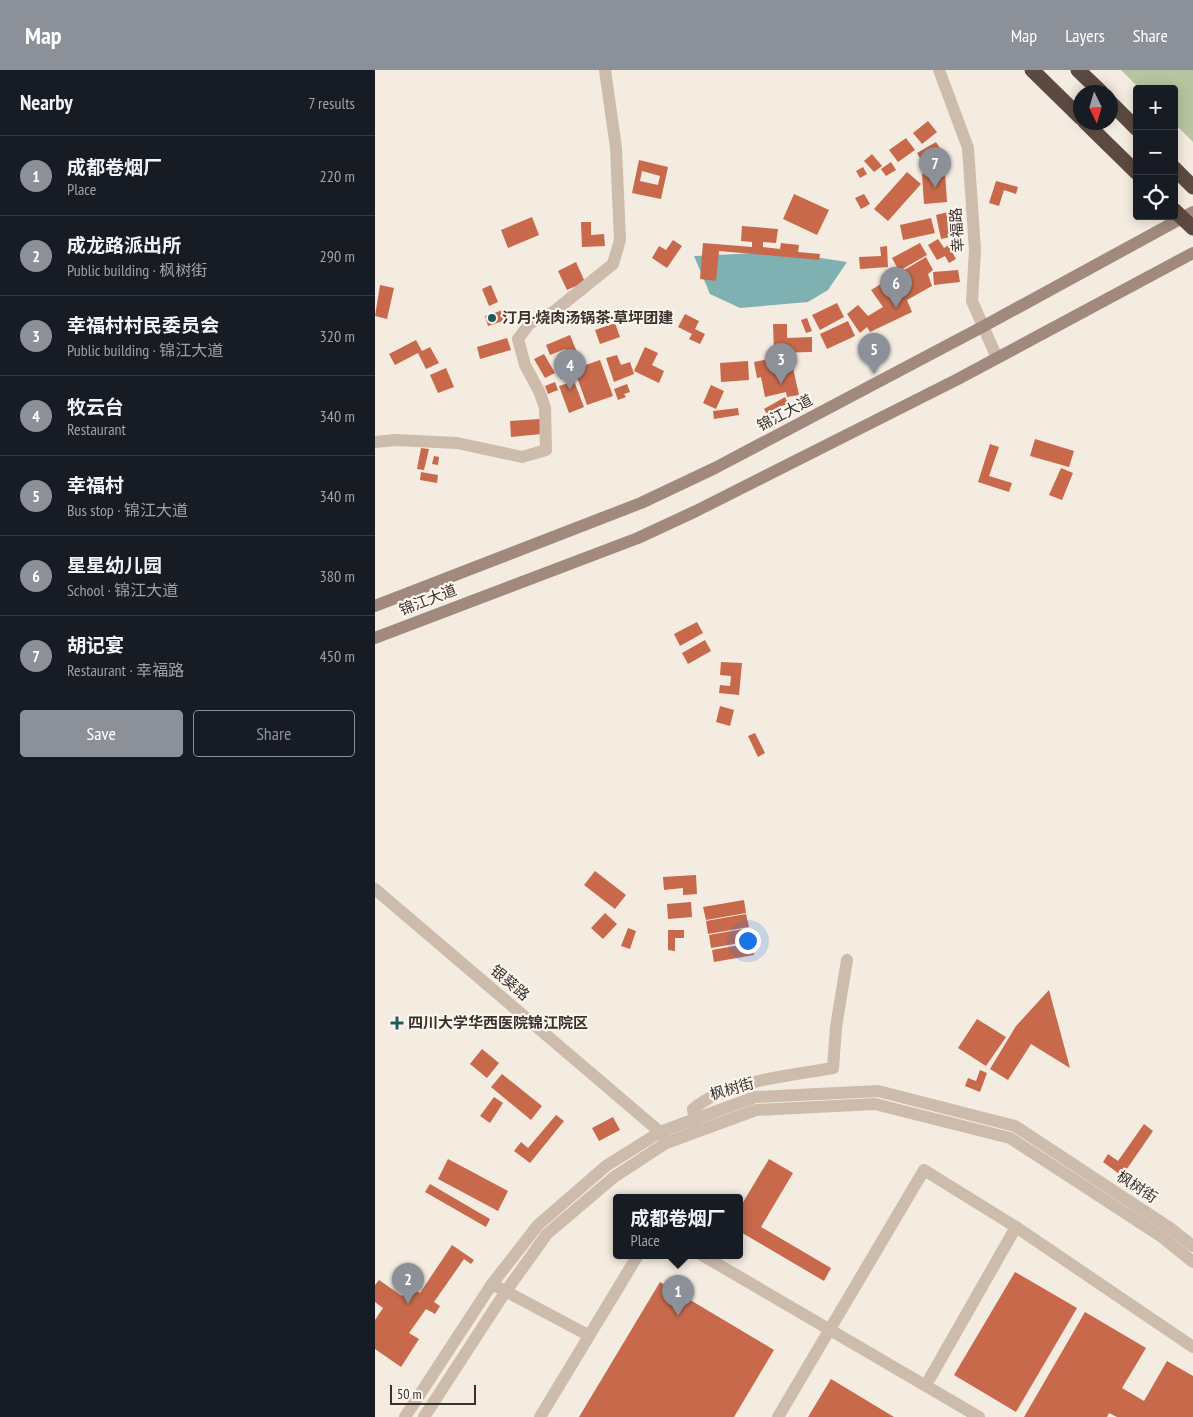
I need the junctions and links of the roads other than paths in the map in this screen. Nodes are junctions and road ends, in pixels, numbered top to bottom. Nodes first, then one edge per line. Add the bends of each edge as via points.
1 (605, 70) edge
2 (939, 70) edge
3 (1032, 70) edge
4 (1078, 70) edge
5 (1094, 85) edge
6 (1073, 110) edge
7 (1118, 110) edge
8 (1133, 125) edge
9 (1093, 130) edge
10 (1133, 169) edge
11 (1178, 172) edge
12 (1193, 187) edge
13 (1193, 212) edge
14 (1178, 214) edge
15 (1193, 228) edge
16 (1193, 253) edge
17 (984, 326) junction
18 (997, 358) junction
19 (375, 442) edge
20 (375, 606) edge
21 (375, 638) edge
22 (375, 889) edge
23 (847, 960) dead end
24 (693, 1118) junction
25 (697, 1131) junction
26 (660, 1132) junction
27 (666, 1143) junction
28 (1016, 1227) junction
29 (1193, 1246) edge
30 (636, 1259) edge
31 (709, 1259) edge
32 (1193, 1262) edge
33 (492, 1284) junction
34 (506, 1291) junction
35 (830, 1329) junction
36 (588, 1335) junction
37 (1193, 1348) edge
38 (925, 1385) junction
39 (405, 1417) edge
40 (424, 1417) edge
41 (540, 1417) edge
42 (778, 1417) edge
43 (979, 1417) edge

1 - 19 street via 616,148 620,230 613,264 552,313 530,323 518,339 525,366 545,408 546,450 522,457 457,443
2 - 17 street, 幸福路 via 968,148 975,250 972,301
3 - 6 highway
4 - 5 highway
7 - 8 highway
9 - 10 highway
11 - 12 highway
13 - 17 main road, 锦江大道
14 - 15 highway, bridge
16 - 18 main road, 锦江大道
17 - 18 street, 幸福路
17 - 20 main road, 锦江大道 via 715,468 641,503
18 - 21 main road, 锦江大道 via 638,538
22 - 26 street, 银葵路
23 - 24 street via 833,1068 744,1084 701,1102 693,1109
24 - 25 street
24 - 26 street, 枫树街
24 - 29 street, 枫树街 via 755,1097 878,1091 997,1121 1015,1126
25 - 27 street, 枫树街
25 - 32 street, 枫树街 via 756,1110 875,1104 1010,1138 1162,1237
26 - 27 street, 银葵路
26 - 33 street, 枫树街 via 606,1166 538,1225
27 - 34 street, 枫树街 via 614,1177 547,1234
28 - 35 street via 924,1170
28 - 37 street
28 - 38 street
30 - 36 street
31 - 35 street
33 - 34 street
33 - 39 street, 枫树街
34 - 36 street
34 - 40 street, 枫树街
35 - 38 street
35 - 42 street
36 - 41 street
38 - 43 street

